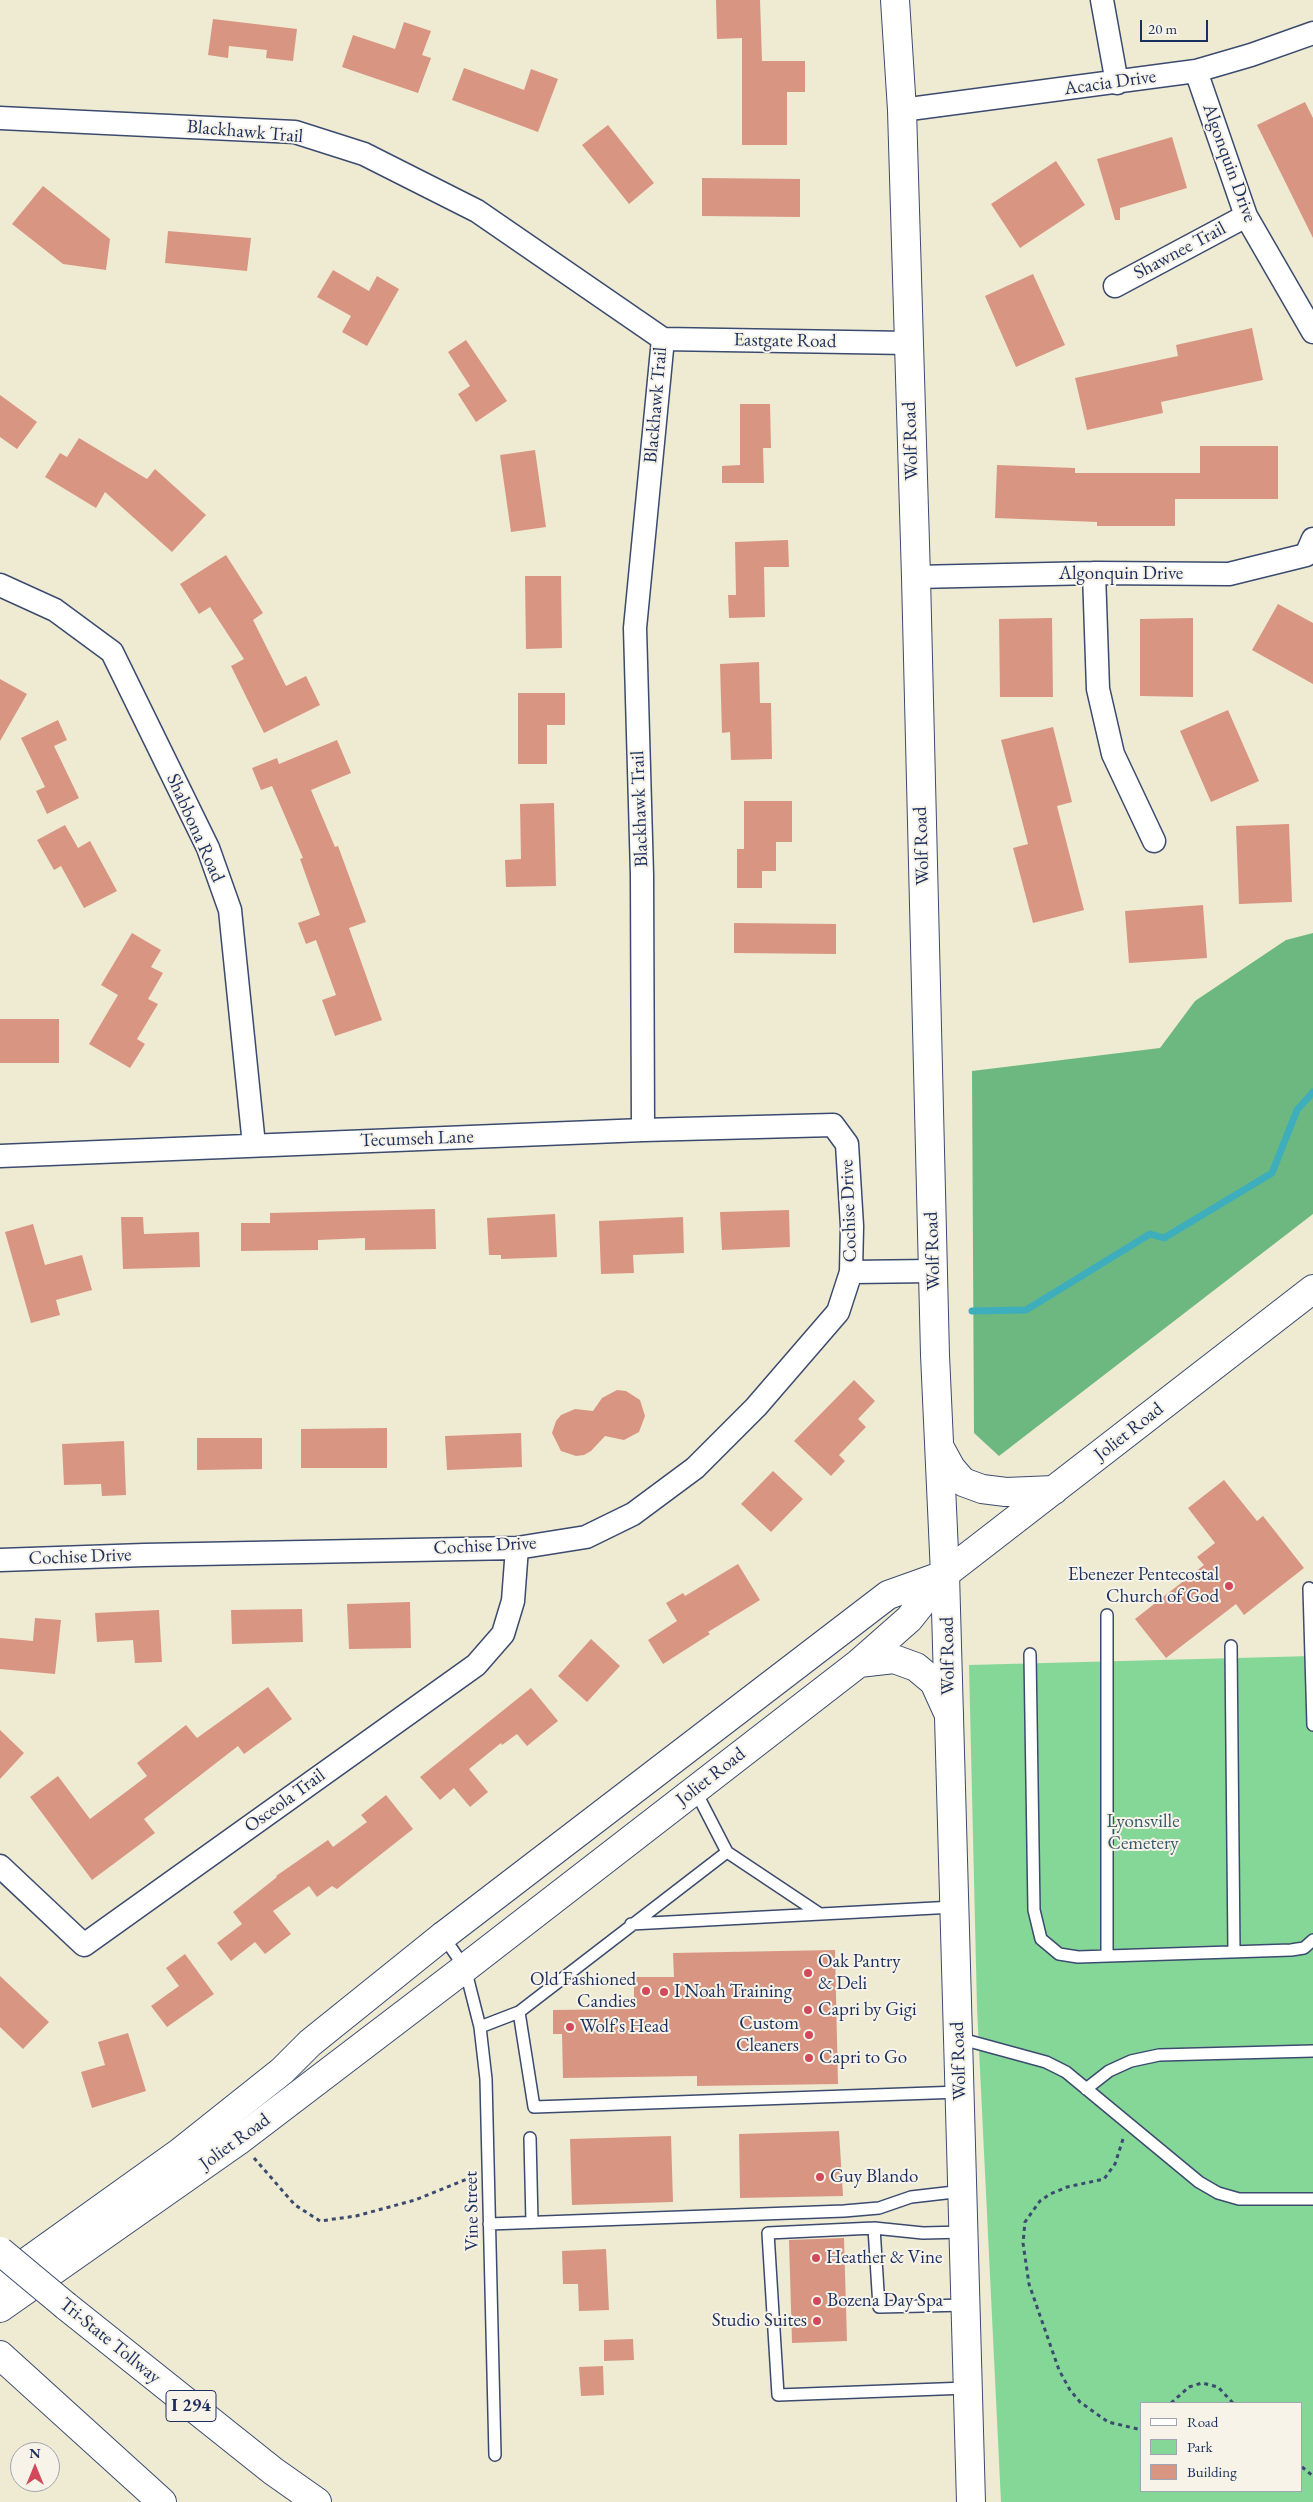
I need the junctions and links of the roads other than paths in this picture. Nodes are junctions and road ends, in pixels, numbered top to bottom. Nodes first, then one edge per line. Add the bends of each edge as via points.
1 (895, 0) edge
2 (1102, 0) edge
3 (1313, 33) edge
4 (1196, 71) junction
5 (1117, 83) junction
6 (902, 110) junction
7 (0, 118) edge
8 (1246, 216) junction
9 (1115, 286) dead end
10 (1313, 332) edge
11 (663, 339) junction
12 (908, 343) junction
13 (1310, 552) edge
14 (1094, 573) junction
15 (916, 577) junction
16 (0, 585) edge
17 (1154, 841) dead end
18 (833, 1125) joint
19 (643, 1130) junction
20 (254, 1145) junction
21 (0, 1156) edge
22 (933, 1271) junction
23 (851, 1272) junction
24 (1313, 1289) edge
25 (940, 1448) junction
26 (1054, 1490) junction
27 (517, 1548) junction
28 (0, 1560) edge
29 (945, 1574) junction
30 (1309, 1588) dead end
31 (1107, 1615) dead end
32 (1230, 1646) dead end
33 (1030, 1654) dead end
34 (859, 1663) junction
35 (949, 1715) junction
36 (1313, 1725) edge
37 (695, 1790) junction
38 (728, 1852) junction
39 (0, 1866) edge
40 (954, 1907) junction
41 (820, 1914) junction
42 (631, 1924) junction
43 (443, 1936) junction
44 (1313, 1940) edge
45 (1234, 1952) junction
46 (1107, 1956) junction
47 (465, 1968) junction
48 (519, 2012) junction
49 (480, 2027) junction
50 (958, 2038) junction
51 (310, 2043) junction
52 (1313, 2051) edge
53 (1086, 2089) junction
54 (960, 2092) junction
55 (530, 2138) dead end
56 (963, 2191) junction
57 (1313, 2199) edge
58 (532, 2222) junction
59 (489, 2224) junction
60 (874, 2228) junction
61 (964, 2232) junction
62 (0, 2251) edge
63 (0, 2266) edge
64 (0, 2281) edge
65 (966, 2304) junction
66 (0, 2308) edge
67 (0, 2355) edge
68 (969, 2388) junction
69 (495, 2455) dead end
70 (162, 2502) edge
71 (317, 2502) edge
72 (971, 2502) edge

1 - 6 main road, Wolf Road
2 - 5 street
3 - 4 street, Acacia Drive
4 - 5 street, Acacia Drive
4 - 8 street, Algonquin Drive
5 - 6 street, Acacia Drive
6 - 12 main road, Wolf Road
7 - 11 street, Blackhawk Trail via 295,132 364,154 477,212
8 - 9 street, Shawnee Trail
8 - 10 street, Algonquin Drive
11 - 12 street, Eastgate Road
11 - 19 street, Blackhawk Trail via 635,628 642,875
12 - 15 main road, Wolf Road
13 - 14 street, Algonquin Drive via 1228,574
14 - 15 street, Algonquin Drive
14 - 17 street via 1098,689 1113,754
15 - 22 main road, Wolf Road
16 - 20 street, Shabbona Road via 55,610 112,652 208,848 230,910
18 - 19 street, Tecumseh Lane
18 - 23 street, Cochise Drive via 847,1144
19 - 20 street, Tecumseh Lane
20 - 21 street, Tecumseh Lane
22 - 23 street, Cochise Drive
22 - 25 main road, Wolf Road
23 - 27 street, Cochise Drive via 838,1312 756,1408 695,1468 633,1514 586,1537
24 - 26 main road, Joliet Road
25 - 26 main road via 963,1482 982,1489 1006,1492
25 - 29 main road, Wolf Road
26 - 29 main road, Joliet Road
27 - 28 street, Cochise Drive
27 - 39 street, Osceola Trail via 513,1602 503,1634 476,1665 84,1946
29 - 34 main road, Joliet Road via 909,1619
29 - 35 main road, Wolf Road
29 - 43 main road, Joliet Road via 888,1596
30 - 36 lane
31 - 46 lane
32 - 45 lane
33 - 46 lane via 1034,1910 1037,1928 1041,1940 1060,1954
34 - 35 main road via 894,1659 916,1667 934,1682
34 - 37 main road, Joliet Road
35 - 40 main road, Wolf Road
37 - 38 lane
37 - 47 main road, Joliet Road
38 - 41 lane
38 - 42 lane
40 - 41 lane
40 - 50 main road, Wolf Road
41 - 42 lane
42 - 48 lane
43 - 47 lane
43 - 51 main road, Joliet Road
44 - 45 lane via 1304,1948 1291,1950
45 - 46 lane
47 - 49 lane, Vine Street
47 - 66 main road, Joliet Road via 238,2141
48 - 49 lane
48 - 54 lane via 534,2107
49 - 59 lane, Vine Street via 486,2079
50 - 53 lane via 1046,2062 1066,2072
50 - 54 main road, Wolf Road
51 - 63 main road via 305,2038 173,2143
51 - 64 main road, Joliet Road via 282,2071 179,2153
52 - 53 lane via 1159,2055 1131,2061 1110,2071
53 - 57 lane via 1199,2182 1218,2193 1239,2199
54 - 56 main road, Wolf Road
55 - 58 lane
56 - 58 lane via 912,2197 879,2208 844,2211
56 - 61 main road, Wolf Road
58 - 59 lane
59 - 69 lane, Vine Street
60 - 61 lane via 923,2233
60 - 65 lane via 879,2307
60 - 68 lane via 768,2233 778,2395
61 - 65 main road, Wolf Road
62 - 71 main road, Tri-State Tollway / I 294, bridge via 273,2471
65 - 68 main road, Wolf Road
67 - 70 main road
68 - 72 main road, Wolf Road

